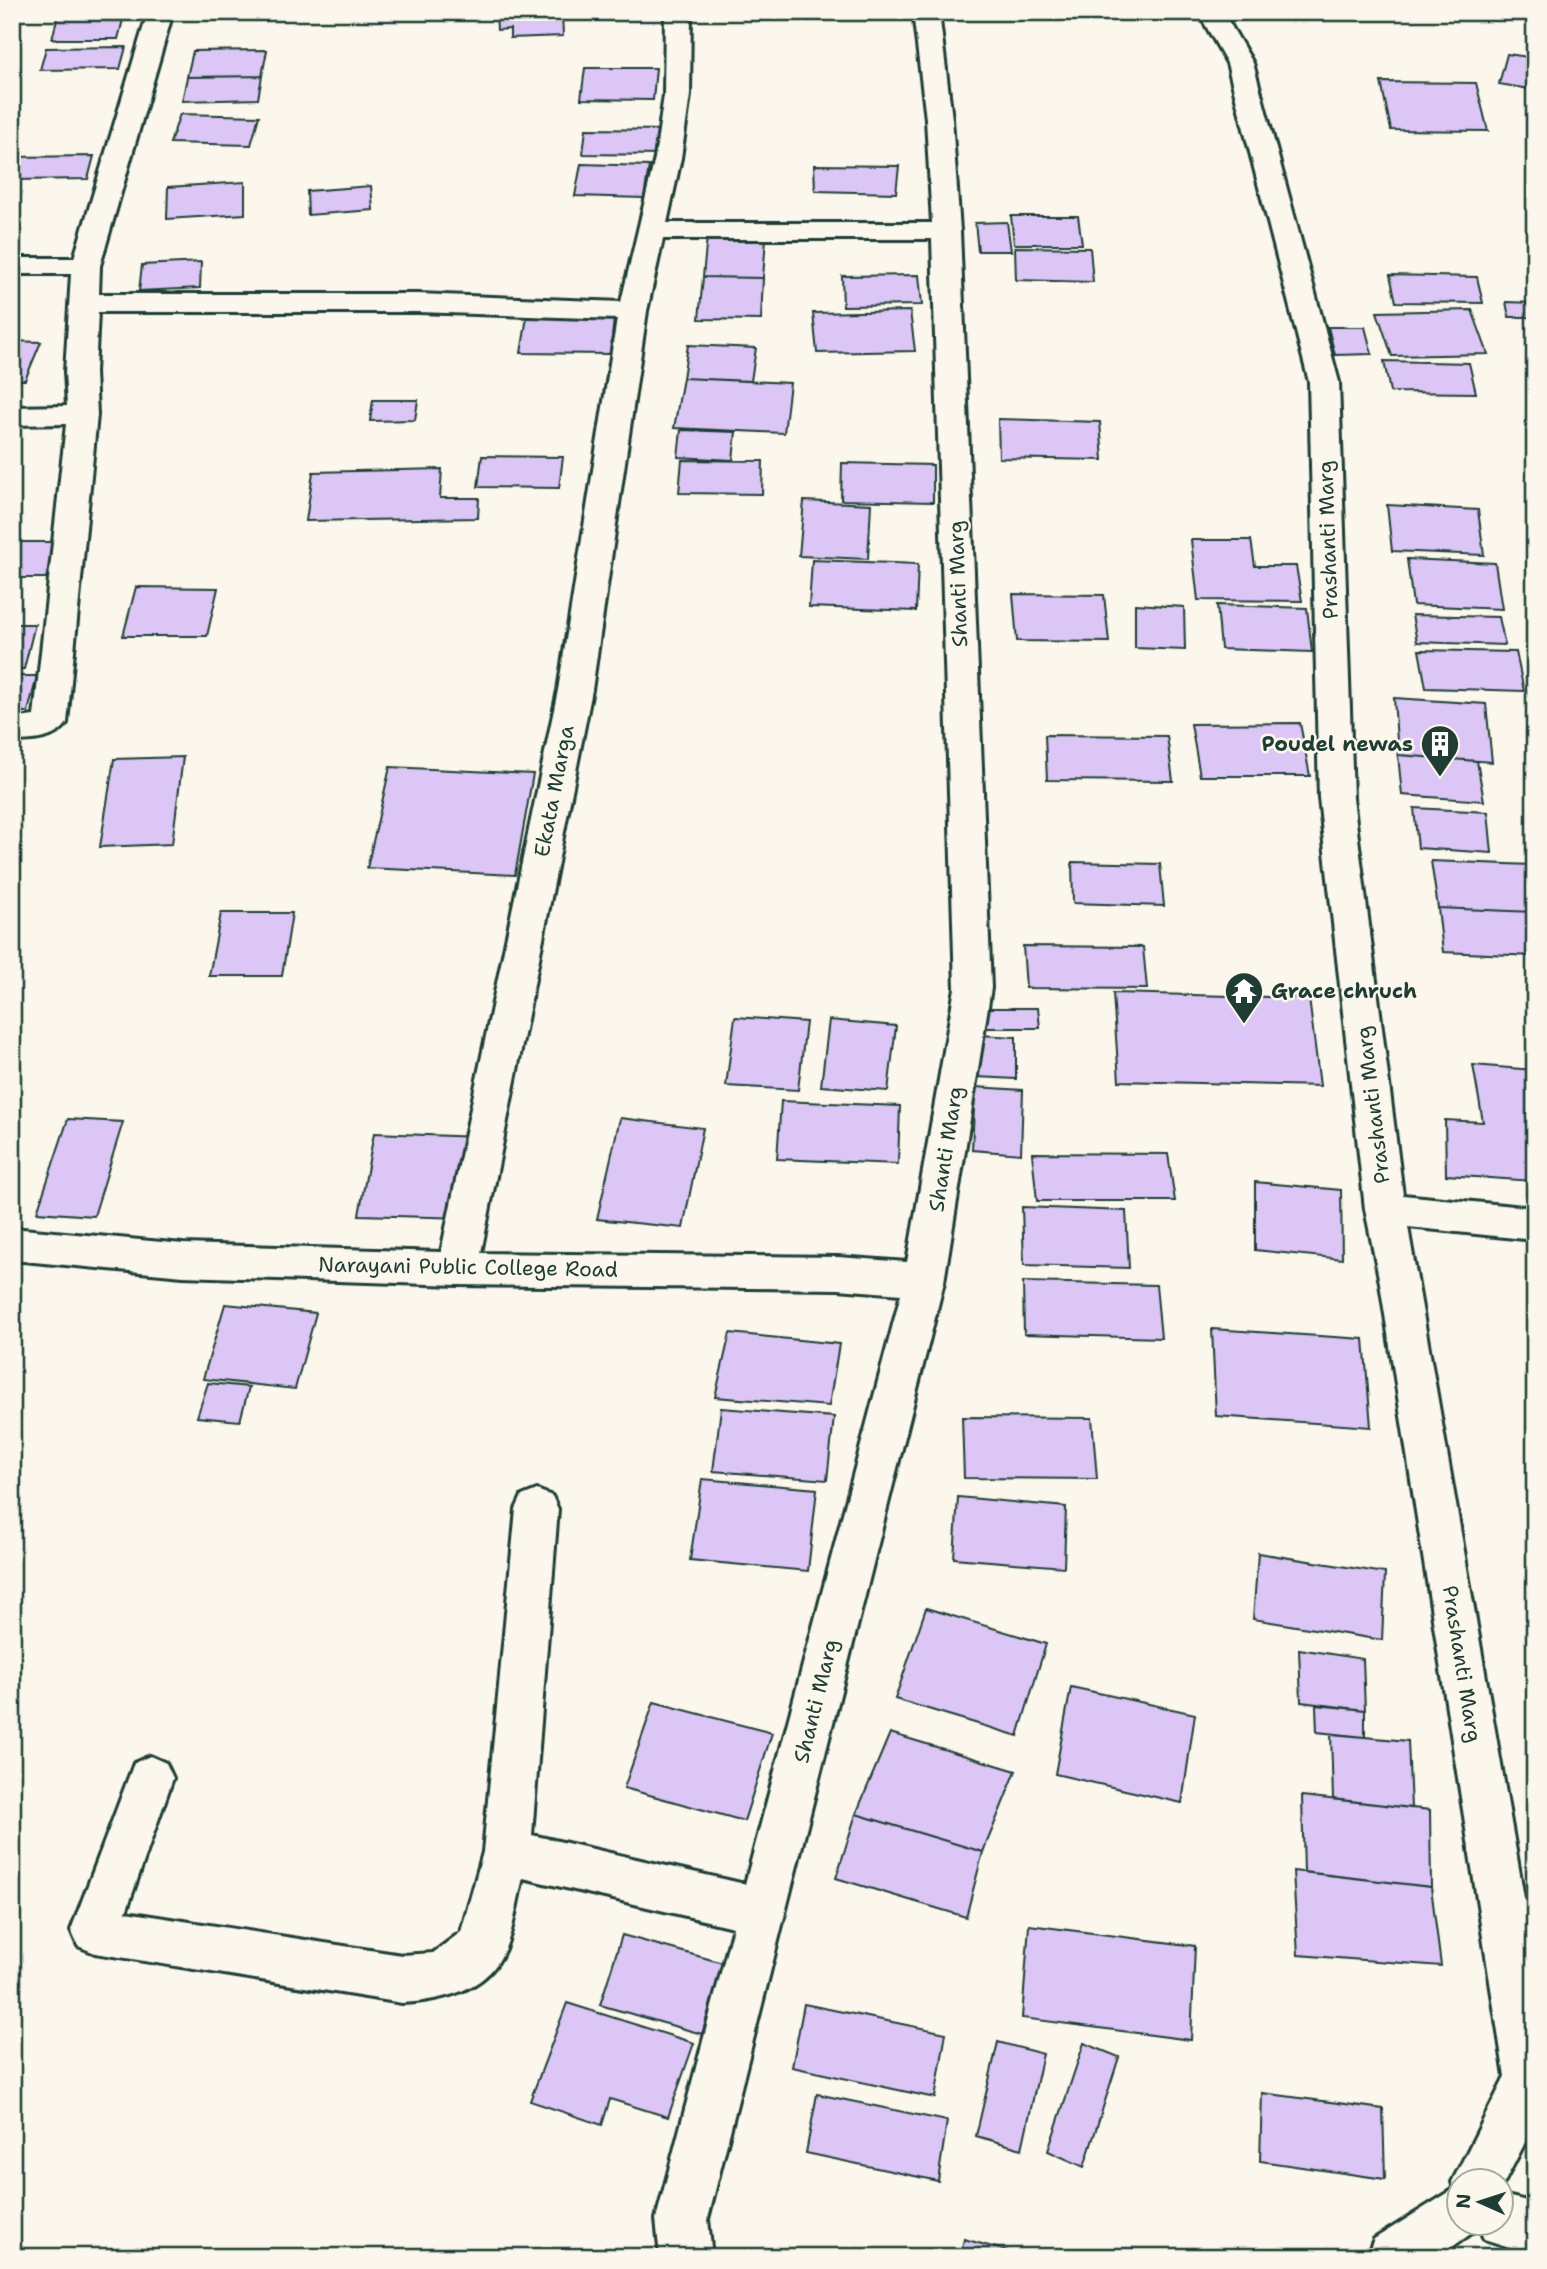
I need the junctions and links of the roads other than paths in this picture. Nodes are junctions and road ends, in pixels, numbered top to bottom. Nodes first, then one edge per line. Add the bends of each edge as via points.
1 (161, 12) edge
2 (678, 12) edge
3 (926, 12) edge
4 (1210, 12) edge
5 (651, 231) junction
6 (946, 231) junction
7 (12, 266) edge
8 (86, 266) junction
9 (85, 303) junction
10 (633, 311) junction
11 (82, 415) junction
12 (12, 416) edge
13 (12, 730) edge
14 (1385, 1209) junction
15 (1535, 1224) edge
16 (12, 1244) edge
17 (458, 1269) junction
18 (924, 1282) junction
19 (537, 1509) dead end
20 (150, 1777) dead end
21 (507, 1852) junction
22 (762, 1911) junction
23 (1532, 2078) edge
24 (1484, 2168) edge
25 (1446, 2221) edge
26 (1516, 2224) edge
27 (1535, 2229) edge
28 (685, 2257) edge
29 (1392, 2257) edge

1 - 8 street
2 - 5 street, Ekata Marga via 676,106
3 - 6 street, Shanti Marg
4 - 14 street, Prashanti Marg via 1240,63 1324,382 1336,798
5 - 6 street
5 - 10 street, Ekata Marga
6 - 18 street, Shanti Marg via 973,988
7 - 8 street
8 - 9 street
9 - 10 street via 418,303
9 - 11 street
10 - 17 street, Ekata Marga via 575,690
11 - 12 street
11 - 13 street via 50,723
14 - 15 street
14 - 23 street, Prashanti Marg
16 - 17 street, Narayani Public College Road via 183,1260
17 - 18 street, Narayani Public College Road via 838,1273
18 - 22 street, Shanti Marg
19 - 21 street
20 - 21 street via 96,1930 402,1979 435,1977 459,1966 481,1945
21 - 22 street
22 - 28 street, Shanti Marg via 682,2219
23 - 24 street
25 - 29 street
26 - 27 street

